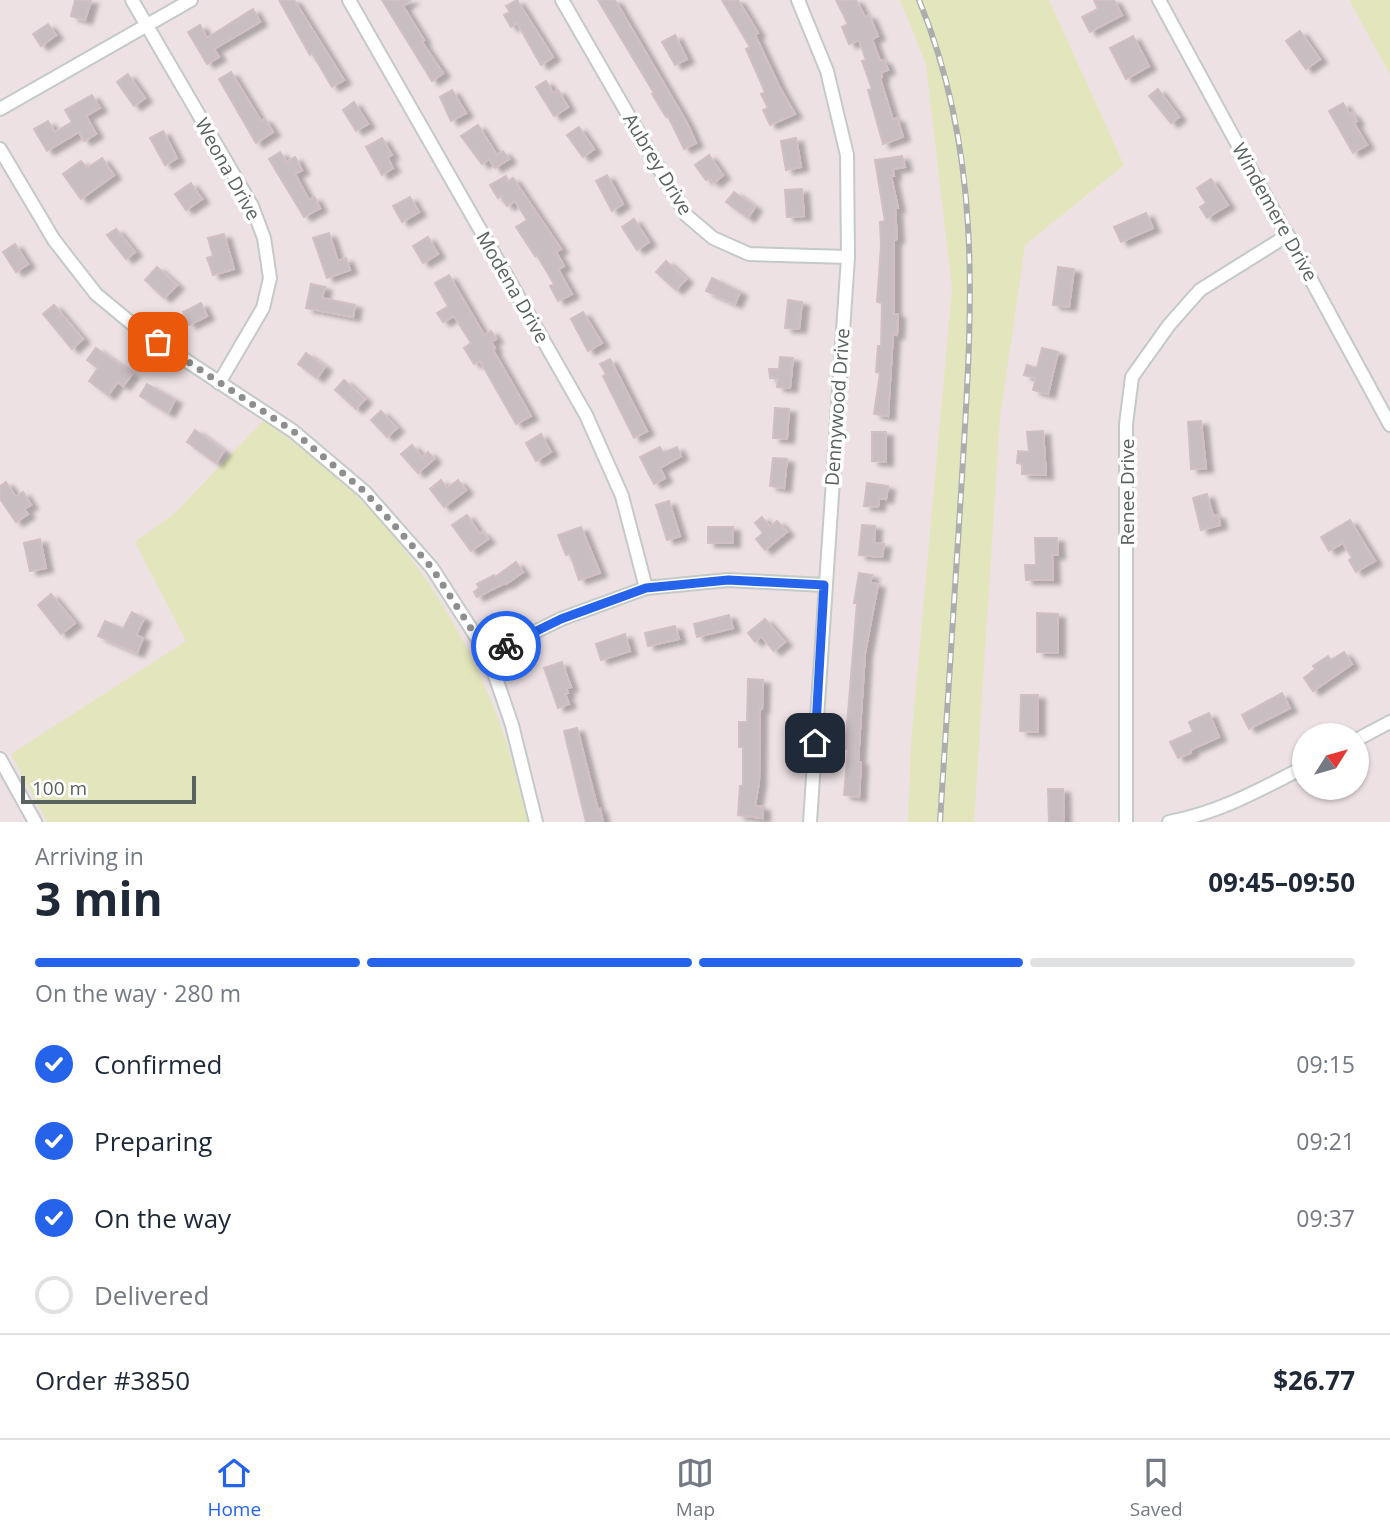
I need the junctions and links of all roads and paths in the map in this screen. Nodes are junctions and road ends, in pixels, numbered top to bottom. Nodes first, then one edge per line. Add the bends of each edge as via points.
1 (132, 0) edge
2 (191, 0) edge
3 (348, 0) edge
4 (562, 0) edge
5 (798, 0) edge
6 (1159, 0) edge
7 (147, 26) junction
8 (0, 109) edge
9 (0, 149) edge
10 (1288, 235) junction
11 (848, 257) junction
12 (219, 383) junction
13 (1390, 425) edge
14 (824, 585) junction
15 (646, 588) junction
16 (488, 655) junction
17 (1390, 722) edge
18 (1369, 733) edge
19 (0, 759) edge
20 (1292, 773) edge
21 (35, 822) edge
22 (536, 822) edge
23 (810, 822) edge
24 (1126, 822) edge
25 (1169, 822) edge

1 - 7 street, Weona Drive
2 - 7 street
3 - 15 street, Modena Drive via 586,415 622,496
4 - 11 street, Aubrey Drive via 686,215 713,238 749,254
5 - 11 street, Dennywood Drive via 827,71 847,155
6 - 10 street, Windemere Drive
7 - 8 street
7 - 12 street, Weona Drive via 252,206 264,238 270,278 263,308
9 - 12 street via 54,240 96,295
10 - 13 street, Windemere Drive
10 - 24 street, Renee Drive via 1200,290 1132,377 1126,424
11 - 14 street, Dennywood Drive
12 - 16 street via 293,431 365,492 432,568
14 - 15 street via 728,580
14 - 23 street, Dennywood Drive
15 - 16 street via 561,619
16 - 22 street via 512,724
17 - 18 street
19 - 21 street
20 - 25 street via 1238,802

